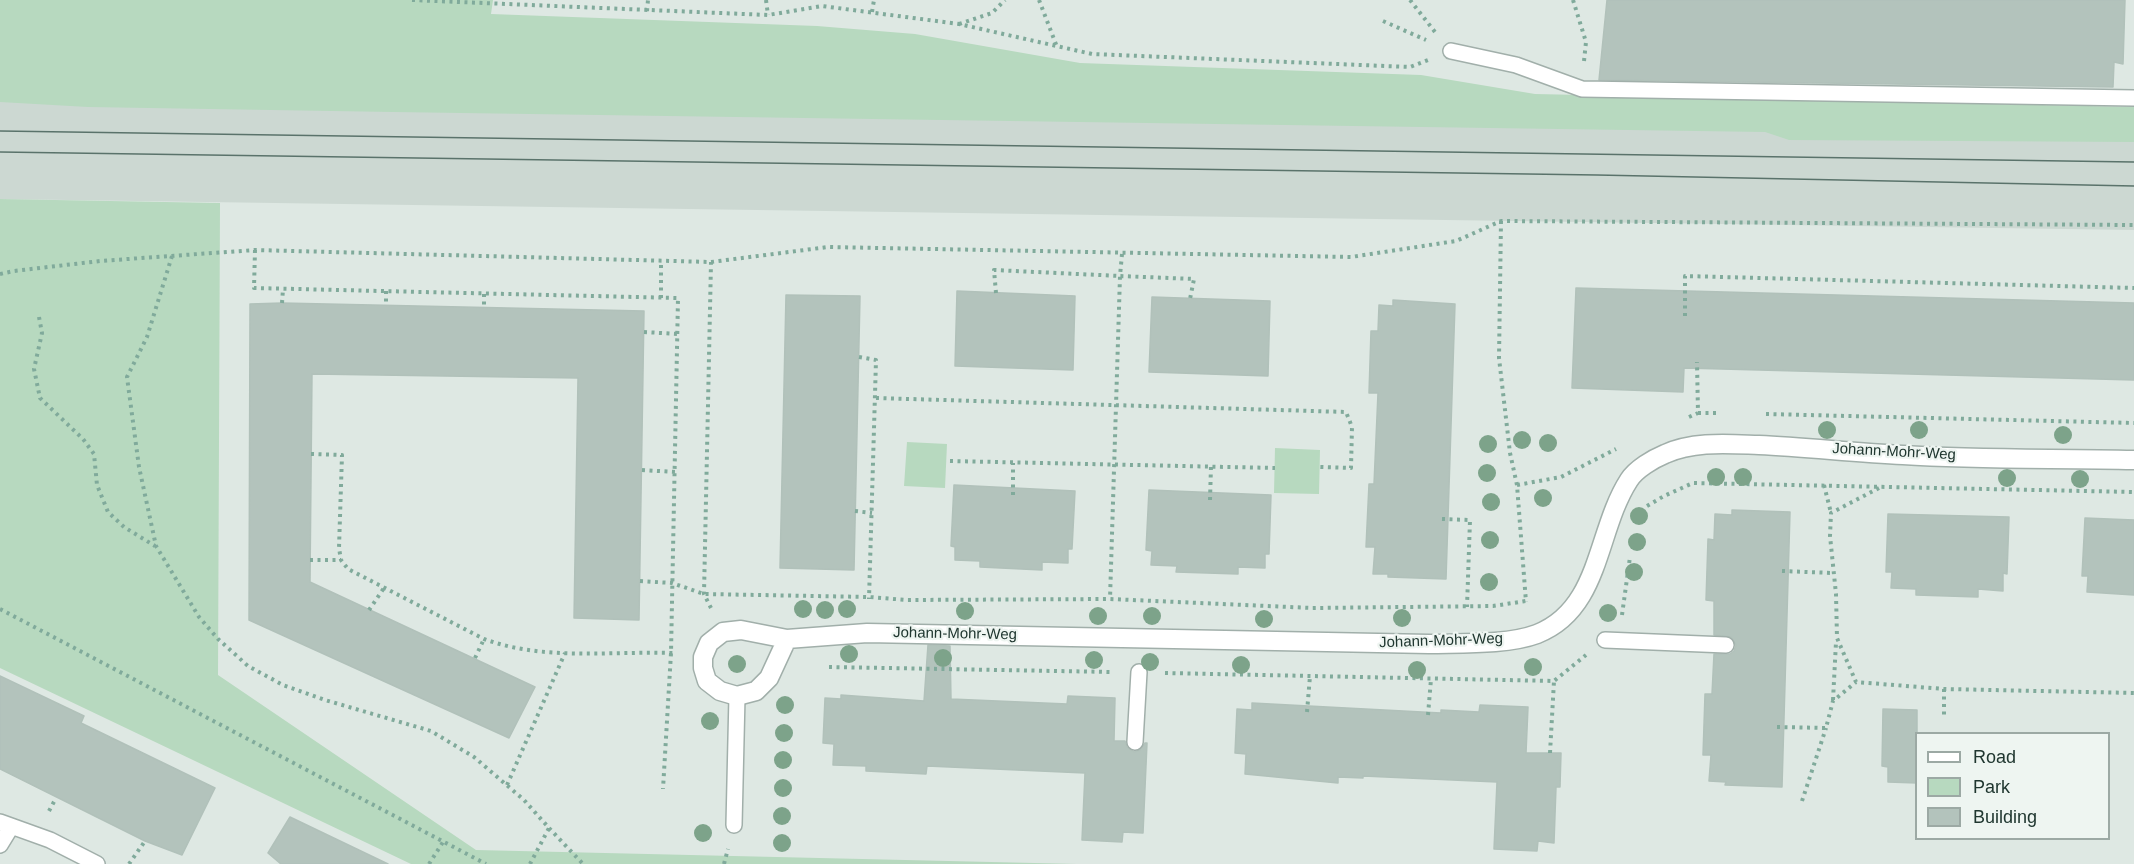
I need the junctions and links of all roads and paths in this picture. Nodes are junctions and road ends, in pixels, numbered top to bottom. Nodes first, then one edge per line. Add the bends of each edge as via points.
1 (412, 0) edge
2 (648, 0) edge
3 (766, 0) edge
4 (874, 0) edge
5 (1005, 0) edge
6 (1039, 0) edge
7 (1410, 0) edge
8 (1574, 0) edge
9 (647, 11) junction
10 (872, 12) junction
11 (768, 15) junction
12 (1383, 21) dead end
13 (959, 24) junction
14 (1057, 47) junction
15 (1450, 51) junction
16 (1582, 89) junction
17 (2134, 98) edge
18 (1501, 221) junction
19 (2134, 225) edge
20 (255, 250) junction
21 (1122, 254) junction
22 (172, 256) junction
23 (661, 261) junction
24 (711, 262) junction
25 (0, 274) edge
26 (1120, 276) junction
27 (2134, 288) edge
28 (283, 289) junction
29 (386, 291) junction
30 (996, 293) dead end
31 (484, 294) junction
32 (661, 298) junction
33 (1190, 299) dead end
34 (282, 303) dead end
35 (386, 306) dead end
36 (484, 308) dead end
37 (1685, 316) dead end
38 (39, 317) dead end
39 (644, 332) dead end
40 (678, 334) junction
41 (860, 357) dead end
42 (1697, 362) dead end
43 (876, 398) junction
44 (1116, 404) junction
45 (1698, 413) junction
46 (1721, 413) dead end
47 (1757, 414) dead end
48 (1687, 417) dead end
49 (2134, 423) edge
50 (1622, 446) dead end
51 (311, 454) dead end
52 (950, 460) dead end
53 (2134, 460) edge
54 (1014, 462) junction
55 (1114, 465) junction
56 (1211, 466) junction
57 (1320, 467) dead end
58 (1275, 468) dead end
59 (642, 470) dead end
60 (675, 472) junction
61 (1517, 485) junction
62 (1824, 485) dead end
63 (2134, 492) edge
64 (1013, 495) dead end
65 (1210, 500) dead end
66 (855, 511) dead end
67 (872, 513) junction
68 (1831, 513) junction
69 (1442, 519) dead end
70 (156, 546) junction
71 (310, 560) dead end
72 (341, 560) junction
73 (1782, 571) dead end
74 (1833, 573) junction
75 (640, 581) dead end
76 (672, 583) junction
77 (384, 588) junction
78 (704, 594) junction
79 (869, 597) junction
80 (1110, 599) junction
81 (1526, 601) junction
82 (1467, 607) junction
83 (0, 609) edge
84 (369, 610) dead end
85 (723, 632) junction
86 (867, 633) junction
87 (1535, 634) junction
88 (1837, 638) junction
89 (484, 639) junction
90 (787, 639) junction
91 (1605, 640) dead end
92 (1726, 645) dead end
93 (565, 653) junction
94 (671, 653) junction
95 (703, 657) junction
96 (475, 658) dead end
97 (1139, 672) dead end
98 (1310, 676) dead end
99 (1431, 679) dead end
100 (1554, 681) dead end
101 (1856, 682) junction
102 (1944, 689) junction
103 (2134, 693) edge
104 (737, 696) junction
105 (1833, 701) junction
106 (1308, 712) dead end
107 (1428, 715) dead end
108 (1944, 717) dead end
109 (1777, 727) dead end
110 (1826, 728) junction
111 (1135, 742) dead end
112 (1550, 753) dead end
113 (507, 785) junction
114 (663, 789) dead end
115 (1802, 801) dead end
116 (6, 825) edge
117 (734, 825) dead end
118 (549, 828) junction
119 (145, 841) dead end
120 (443, 842) junction
121 (0, 845) edge
122 (97, 864) edge
123 (129, 864) edge
124 (429, 864) edge
125 (486, 864) edge
126 (530, 864) edge
127 (583, 864) edge

1 - 9 path
2 - 9 path
3 - 11 path
4 - 10 path
5 - 13 path via 992,13
6 - 14 path
7 - 15 path
8 - 16 path via 1586,42
9 - 11 path
10 - 11 path via 822,6
10 - 13 path
12 - 15 path
13 - 14 path
14 - 15 path via 1092,54 1410,67
15 - 16 lane via 1516,65
16 - 17 lane
18 - 19 path
18 - 21 path via 1456,241 1351,257
18 - 61 path via 1499,358
20 - 22 path
20 - 23 path
20 - 28 path via 254,288
21 - 24 path via 828,247
21 - 26 path
22 - 25 path
22 - 70 path via 147,337 127,377 139,467
23 - 24 path
23 - 32 path
24 - 78 path
26 - 30 path via 994,270
26 - 33 path via 1194,279
26 - 44 path
27 - 37 path via 1685,276
28 - 29 path
28 - 34 path
29 - 31 path
29 - 35 path
31 - 32 path
31 - 36 path
32 - 40 path via 678,298
38 - 70 path via 42,333 34,369 40,398 94,454 97,486 108,512
39 - 40 path
40 - 60 path
41 - 43 path via 876,360
42 - 45 path
43 - 44 path
43 - 67 path
44 - 55 path
44 - 57 path via 1346,412 1352,427 1351,468
45 - 46 path
45 - 48 path
47 - 49 path
50 - 61 path via 1561,477
51 - 72 path via 342,455
52 - 54 path
53 - 87 street, Johann-Mohr-Weg via 1904,455 1715,444 1680,448 1653,459 1630,478 1585,592 1572,610
54 - 55 path
54 - 64 path
55 - 56 path
55 - 80 path
56 - 58 path
56 - 65 path
59 - 60 path
60 - 76 path
61 - 81 path
62 - 68 path
63 - 68 path via 1881,487
66 - 67 path
67 - 79 path
68 - 74 path
69 - 82 path via 1470,520
70 - 113 path via 199,617 249,666 283,685 430,731 474,757
71 - 72 path
72 - 77 path via 348,569
73 - 74 path
74 - 88 path
75 - 76 path
76 - 78 path
76 - 94 path
77 - 84 path
77 - 89 path
78 - 79 path
78 - 85 path
79 - 80 path
79 - 86 path
80 - 82 path via 1312,608
81 - 82 path
81 - 87 path
83 - 120 path
85 - 90 street, Johann-Mohr-Weg via 741,630
85 - 95 street via 709,643
86 - 87 street, Johann-Mohr-Weg via 1429,644 1494,641
86 - 90 street, Johann-Mohr-Weg
88 - 101 path
88 - 105 path
89 - 93 path via 534,652
89 - 96 path
90 - 104 street via 769,678 756,691
91 - 92 lane
93 - 94 path
93 - 113 path
94 - 95 path
94 - 114 path
95 - 104 street via 707,681 720,691
97 - 111 lane
98 - 106 path
99 - 107 path
100 - 112 path
101 - 102 path
101 - 105 path
102 - 103 path
102 - 108 path
104 - 117 lane
105 - 110 path
109 - 110 path
110 - 115 path
113 - 118 path
116 - 121 lane
116 - 122 lane via 50,840
118 - 126 path
118 - 127 path
119 - 123 path
120 - 124 path
120 - 125 path

